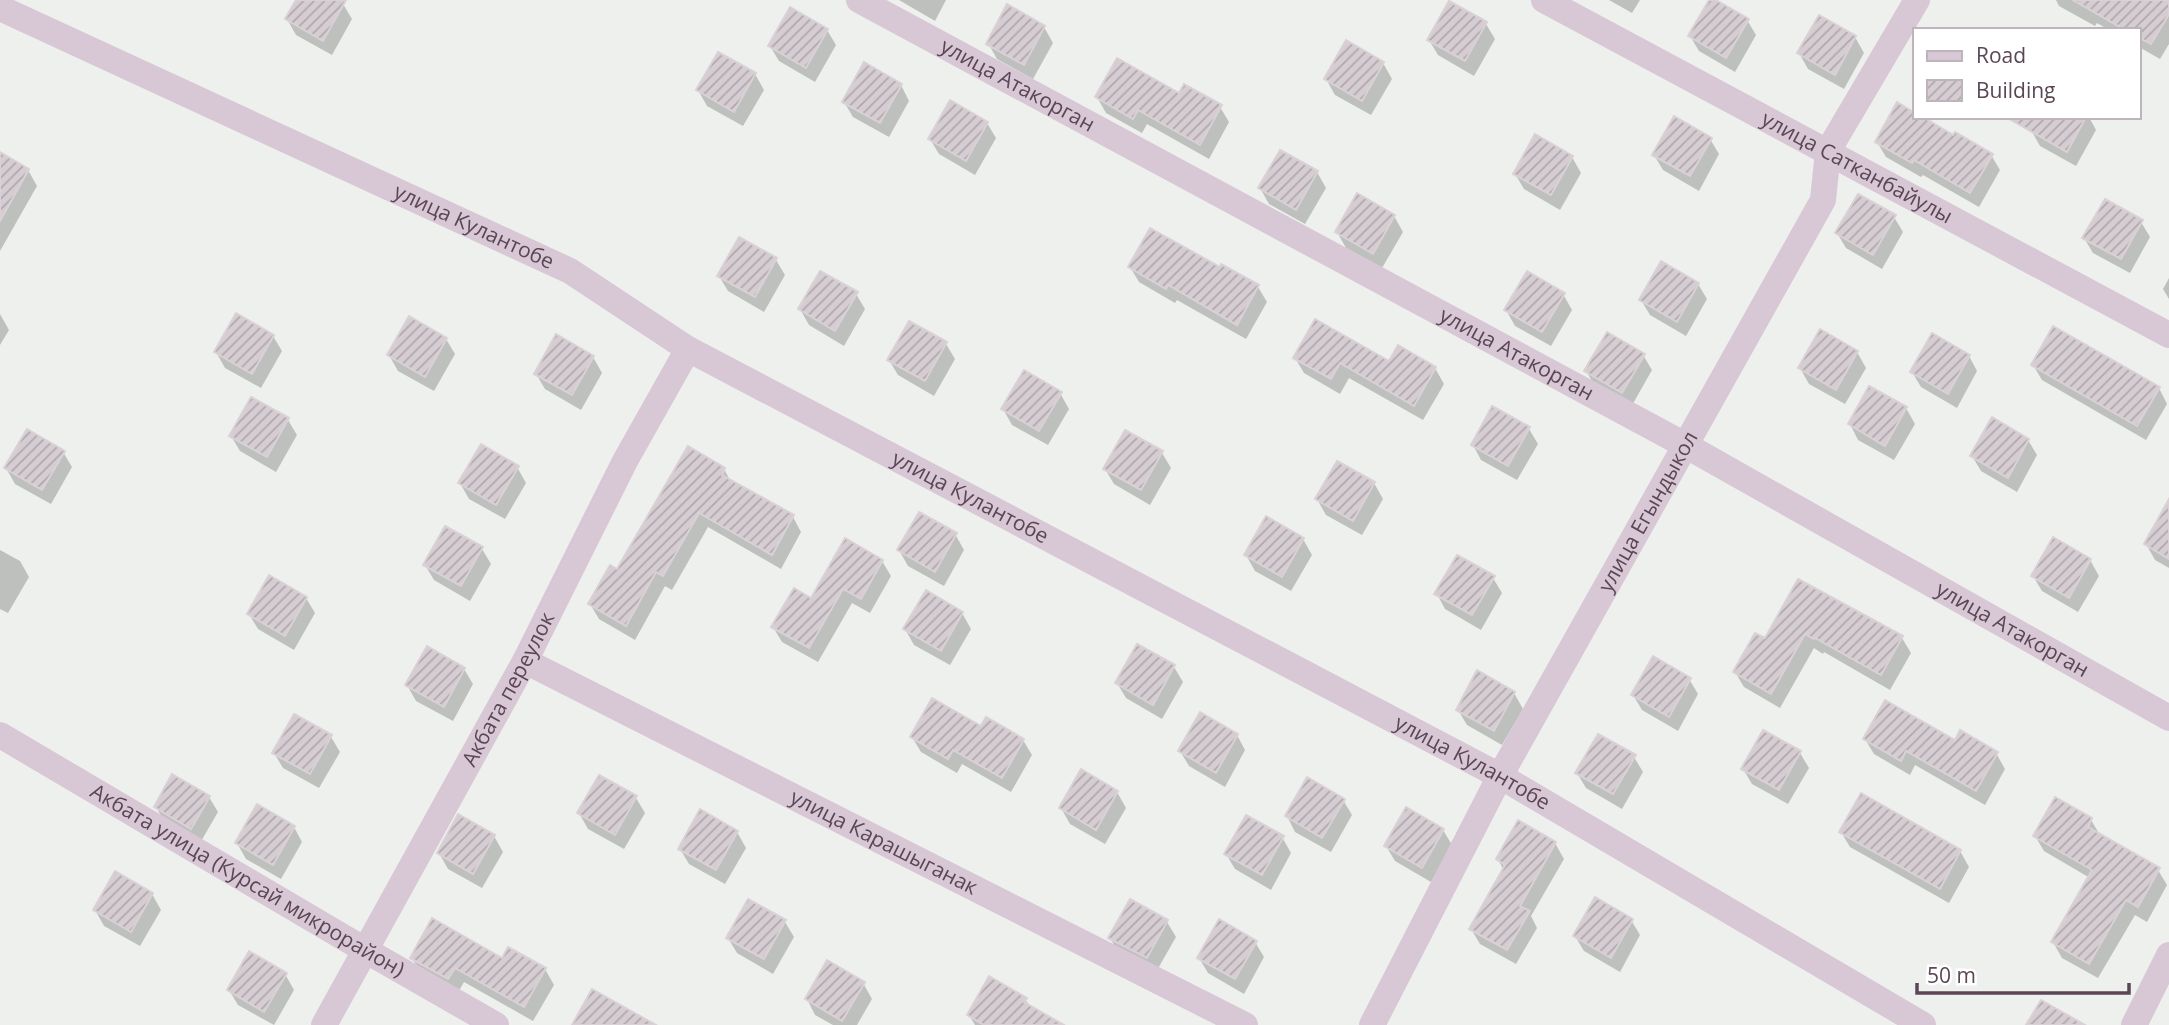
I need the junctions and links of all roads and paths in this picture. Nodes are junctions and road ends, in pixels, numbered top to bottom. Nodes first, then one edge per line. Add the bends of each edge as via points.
1 (859, 0) edge
2 (1544, 0) edge
3 (1916, 0) edge
4 (0, 8) edge
5 (1828, 151) junction
6 (2169, 335) edge
7 (688, 349) junction
8 (1685, 445) junction
9 (524, 661) junction
10 (2169, 718) edge
11 (0, 735) edge
12 (1500, 776) junction
13 (365, 950) junction
14 (2169, 955) edge
15 (324, 1025) edge
16 (496, 1025) edge
17 (1245, 1025) edge
18 (1372, 1025) edge
19 (1923, 1025) edge
20 (2134, 1025) edge

1 - 8 street, улица Атакорган
2 - 5 street, улица Сатканбайулы
3 - 5 street, улица Егындыкол
4 - 7 street, улица Кулантобе via 570,271
5 - 6 street, улица Сатканбайулы
5 - 8 street, улица Егындыкол via 1823,200
7 - 9 street, Акбата переулок via 625,461
7 - 12 street, улица Кулантобе
8 - 10 street, улица Атакорган
8 - 12 street, улица Егындыкол
9 - 13 street, Акбата переулок
9 - 17 street, улица Карашыганак
11 - 13 street, Акбата улица (Курсай микрорайон)
12 - 18 street, улица Егындыкол
12 - 19 street, улица Кулантобе
13 - 15 street, Акбата переулок
13 - 16 street, Акбата улица (Курсай микрорайон)
14 - 20 street

